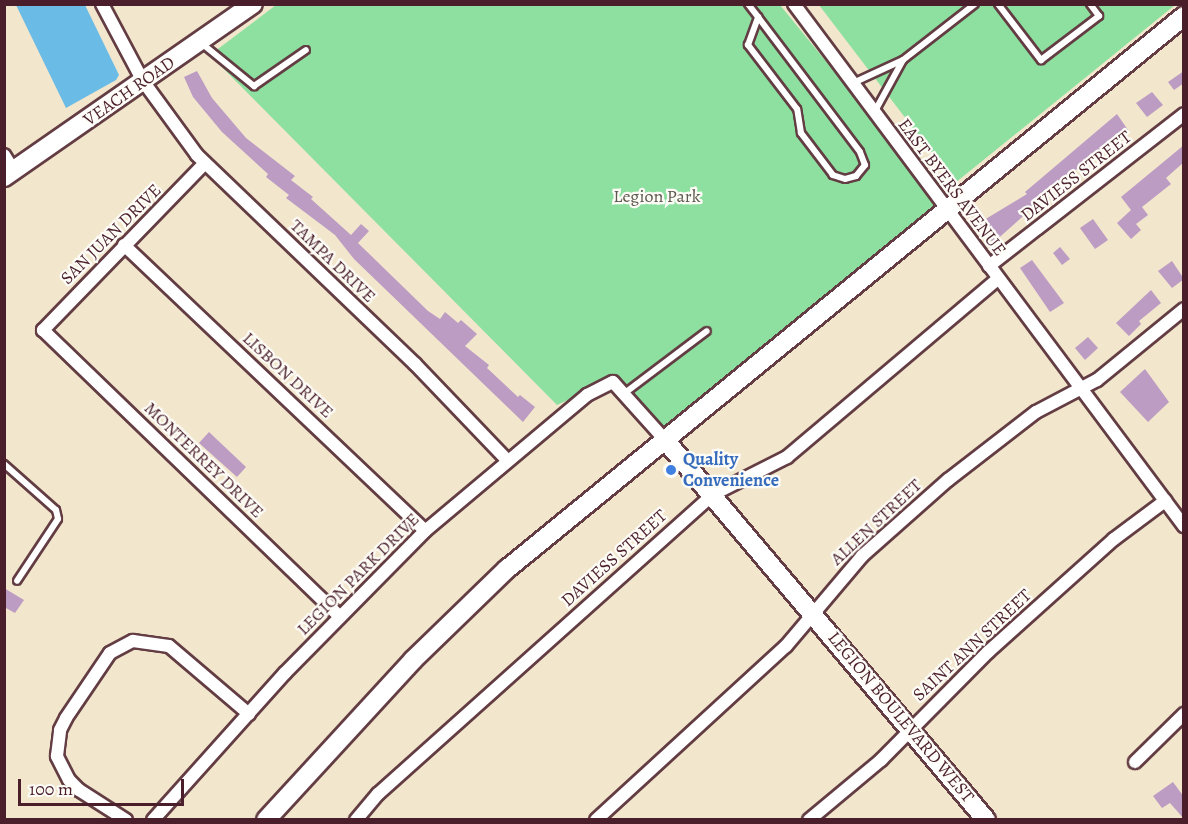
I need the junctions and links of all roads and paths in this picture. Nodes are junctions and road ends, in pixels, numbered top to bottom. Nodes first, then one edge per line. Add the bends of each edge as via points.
1 (102, 4) edge
2 (254, 4) edge
3 (748, 4) edge
4 (794, 4) edge
5 (975, 4) edge
6 (998, 4) edge
7 (1090, 4) edge
8 (235, 10) edge
9 (1184, 16) edge
10 (758, 17) junction
11 (200, 42) junction
12 (306, 50) dead end
13 (903, 60) junction
14 (143, 81) junction
15 (853, 83) junction
16 (874, 112) junction
17 (1184, 114) edge
18 (4, 155) edge
19 (205, 164) junction
20 (10, 174) edge
21 (948, 211) junction
22 (124, 245) junction
23 (989, 266) junction
24 (998, 279) junction
25 (1184, 309) edge
26 (43, 330) joint
27 (707, 331) dead end
28 (1083, 389) junction
29 (626, 392) junction
30 (665, 440) junction
31 (507, 460) junction
32 (4, 464) edge
33 (712, 495) junction
34 (1184, 502) edge
35 (1169, 506) junction
36 (1184, 526) edge
37 (425, 531) junction
38 (17, 581) dead end
39 (815, 615) junction
40 (339, 617) junction
41 (249, 714) junction
42 (1184, 714) edge
43 (911, 729) junction
44 (1136, 762) dead end
45 (126, 819) edge
46 (153, 819) edge
47 (266, 819) edge
48 (356, 819) edge
49 (596, 819) edge
50 (809, 819) edge
51 (986, 819) edge

1 - 14 street, TAMPA DRIVE
2 - 8 street, VEACH ROAD
3 - 10 lane
4 - 15 street, EAST BYERS AVENUE
5 - 13 lane
6 - 7 lane via 1041,60 1099,16
8 - 11 street, VEACH ROAD
9 - 21 street
10 - 10 lane via 748,45 797,109 801,133 833,175 845,179 856,176 865,165 860,152
11 - 12 lane via 254,86
11 - 14 street, VEACH ROAD
13 - 15 lane
13 - 16 lane
14 - 19 street, TAMPA DRIVE via 178,133
14 - 20 street, VEACH ROAD
15 - 16 street, EAST BYERS AVENUE
16 - 21 street, EAST BYERS AVENUE
17 - 23 street, DAVIESS STREET
18 - 20 street
19 - 22 street, SAN JUAN DRIVE
19 - 31 street, TAMPA DRIVE via 415,364
21 - 23 street, EAST BYERS AVENUE
21 - 30 street
22 - 26 street, SAN JUAN DRIVE
22 - 37 street, LISBON DRIVE
23 - 24 street, EAST BYERS AVENUE
24 - 28 street, EAST BYERS AVENUE
24 - 33 street, DAVIESS STREET via 787,457
25 - 28 street, ALLEN STREET
26 - 40 street, MONTERREY DRIVE
27 - 29 lane
28 - 35 street, EAST BYERS AVENUE
28 - 39 street, ALLEN STREET via 1036,412 948,480 862,556
29 - 30 street
29 - 31 street, LEGION PARK DRIVE via 613,382 587,394
30 - 33 street, LEGION BOULEVARD WEST
30 - 47 street via 556,527 460,614
31 - 37 street, LEGION PARK DRIVE
32 - 38 lane via 56,510 58,519
33 - 39 street, LEGION BOULEVARD WEST
33 - 48 street, DAVIESS STREET via 378,794
34 - 35 street, SAINT ANN STREET
35 - 36 street, EAST BYERS AVENUE
35 - 43 street, SAINT ANN STREET via 1114,539 988,652
37 - 40 street, LEGION PARK DRIVE
39 - 43 street, LEGION BOULEVARD WEST
39 - 49 street, ALLEN STREET
40 - 41 street, LEGION PARK DRIVE
41 - 45 street via 169,646 133,641 110,653 66,718 60,730 57,756 79,790
41 - 46 street, LEGION PARK DRIVE
42 - 44 street
43 - 50 street, SAINT ANN STREET via 858,781
43 - 51 street, LEGION BOULEVARD WEST

